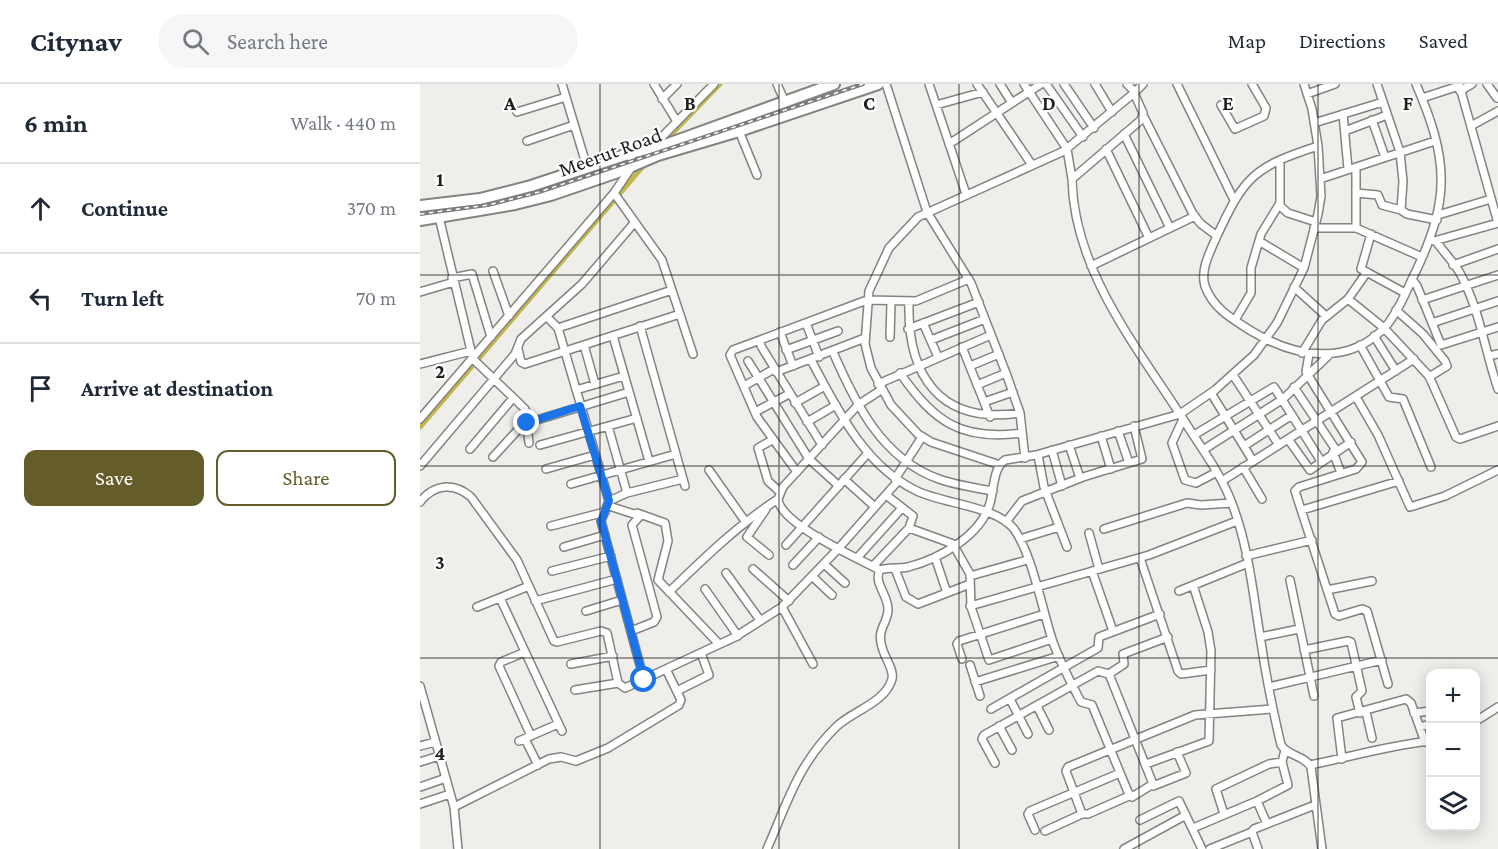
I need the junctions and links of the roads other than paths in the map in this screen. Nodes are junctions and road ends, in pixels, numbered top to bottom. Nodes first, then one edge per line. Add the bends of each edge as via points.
1 (562, 84) edge
2 (654, 84) edge
3 (677, 84) edge
4 (714, 84) edge
5 (777, 84) edge
6 (832, 84) edge
7 (878, 84) edge
8 (886, 84) edge
9 (929, 84) edge
10 (977, 84) edge
11 (1000, 84) edge
12 (1024, 84) edge
13 (1041, 84) edge
14 (1046, 84) edge
15 (1064, 84) edge
16 (1095, 84) edge
17 (1127, 84) edge
18 (1143, 84) edge
19 (1177, 84) edge
20 (1252, 84) edge
21 (1304, 84) edge
22 (1335, 84) edge
23 (1377, 84) edge
24 (1416, 84) edge
25 (1472, 84) edge
26 (1487, 84) edge
27 (1459, 87) edge
28 (983, 92) junction
29 (1029, 92) junction
30 (1134, 92) junction
31 (1307, 94) junction
32 (566, 97) junction
33 (1422, 98) junction
34 (1497, 98) edge
35 (662, 99) junction
36 (784, 100) junction
37 (1383, 102) junction
38 (1012, 103) junction
39 (936, 105) junction
40 (1221, 105) dead end
41 (1498, 111) edge
42 (517, 112) dead end
43 (1112, 112) junction
44 (996, 113) junction
45 (1343, 114) junction
46 (1143, 115) junction
47 (1387, 115) junction
48 (676, 120) junction
49 (1372, 120) junction
50 (1314, 123) junction
51 (574, 125) junction
52 (1471, 126) junction
53 (1094, 128) junction
54 (739, 131) junction
55 (1345, 131) junction
56 (1124, 134) junction
57 (1083, 136) junction
58 (527, 141) dead end
59 (1435, 141) junction
60 (949, 144) junction
61 (1318, 146) junction
62 (1067, 149) junction
63 (1106, 149) junction
64 (1400, 152) junction
65 (630, 153) junction
66 (650, 154) junction
67 (1385, 157) junction
68 (1280, 160) junction
69 (633, 165) junction
70 (1032, 165) junction
71 (587, 167) junction
72 (1356, 167) junction
73 (1348, 170) junction
74 (758, 175) dead end
75 (1072, 179) junction
76 (1320, 179) junction
77 (1356, 193) junction
78 (966, 194) junction
79 (616, 195) junction
80 (1491, 199) junction
81 (1234, 200) junction
82 (1280, 203) junction
83 (420, 206) edge
84 (1401, 210) junction
85 (927, 212) junction
86 (1194, 216) junction
87 (439, 218) junction
88 (1437, 218) junction
89 (420, 220) edge
90 (635, 222) junction
91 (1498, 223) edge
92 (1315, 225) junction
93 (1170, 228) junction
94 (1356, 228) junction
95 (1371, 234) junction
96 (1217, 236) junction
97 (1149, 238) junction
98 (1259, 241) junction
99 (1436, 241) junction
100 (1428, 243) junction
101 (1498, 249) edge
102 (1422, 257) junction
103 (1453, 265) junction
104 (1091, 266) junction
105 (1304, 268) junction
106 (493, 271) dead end
107 (1367, 272) junction
108 (1498, 275) edge
109 (969, 279) junction
110 (1412, 279) junction
111 (453, 280) junction
112 (1294, 287) junction
113 (1466, 287) junction
114 (672, 290) junction
115 (420, 292) edge
116 (1405, 293) junction
117 (1348, 299) junction
118 (867, 300) junction
119 (1422, 300) junction
120 (1498, 301) edge
121 (909, 302) junction
122 (979, 302) junction
123 (891, 303) junction
124 (1474, 309) junction
125 (1396, 310) junction
126 (680, 314) junction
127 (509, 316) junction
128 (547, 316) junction
129 (1326, 316) junction
130 (986, 319) junction
131 (1235, 320) junction
132 (806, 323) junction
133 (923, 323) junction
134 (1431, 323) junction
135 (640, 326) junction
136 (1498, 327) edge
137 (558, 328) junction
138 (1384, 328) junction
139 (908, 329) junction
140 (838, 331) dead end
141 (1482, 331) junction
142 (780, 332) junction
143 (991, 335) junction
144 (613, 336) junction
145 (1374, 336) junction
146 (491, 337) junction
147 (890, 337) dead end
148 (865, 338) junction
149 (1266, 339) junction
150 (760, 340) junction
151 (812, 340) junction
152 (931, 340) junction
153 (584, 345) junction
154 (1360, 345) junction
155 (962, 347) junction
156 (518, 349) junction
157 (1440, 349) junction
158 (786, 350) junction
159 (565, 352) junction
160 (833, 352) junction
161 (1305, 353) junction
162 (693, 354) dead end
163 (999, 354) junction
164 (1498, 354) edge
165 (1328, 355) junction
166 (1489, 356) junction
167 (938, 357) junction
168 (815, 358) junction
169 (474, 359) junction
170 (1414, 359) junction
171 (748, 361) dead end
172 (420, 364) edge
173 (793, 366) junction
174 (917, 366) junction
175 (970, 366) junction
176 (775, 370) junction
177 (1396, 372) junction
178 (900, 373) junction
179 (1006, 373) junction
180 (1233, 375) junction
181 (1307, 375) junction
182 (624, 376) junction
183 (1430, 377) junction
184 (759, 378) junction
185 (494, 380) junction
186 (1380, 382) junction
187 (595, 384) junction
188 (977, 385) junction
189 (744, 386) junction
190 (825, 386) junction
191 (880, 387) junction
192 (1294, 387) junction
193 (1498, 389) edge
194 (576, 390) junction
195 (629, 392) junction
196 (1013, 392) junction
197 (1211, 393) junction
198 (789, 394) junction
199 (1356, 397) junction
200 (513, 398) junction
201 (1283, 399) junction
202 (1250, 400) junction
203 (774, 402) junction
204 (984, 402) junction
205 (795, 404) junction
206 (836, 405) junction
207 (858, 405) junction
208 (580, 406) junction
209 (755, 412) junction
210 (1020, 413) junction
211 (1331, 413) junction
212 (1260, 415) junction
213 (1292, 415) junction
214 (1225, 416) junction
215 (990, 417) junction
216 (1182, 417) junction
217 (637, 418) junction
218 (420, 419) edge
219 (845, 420) junction
220 (1316, 421) junction
221 (527, 422) junction
222 (807, 422) junction
223 (608, 426) junction
224 (1134, 426) junction
225 (1498, 426) edge
226 (1270, 430) junction
227 (1302, 430) junction
228 (588, 431) junction
229 (1118, 431) junction
230 (1234, 431) junction
231 (1022, 433) junction
232 (1194, 435) junction
233 (1101, 436) junction
234 (922, 437) junction
235 (1288, 439) junction
236 (772, 440) junction
237 (1351, 442) junction
238 (529, 443) dead end
239 (540, 445) dead end
240 (822, 445) junction
241 (1069, 445) junction
242 (1279, 445) junction
243 (1244, 446) junction
244 (470, 449) dead end
245 (1052, 450) junction
246 (1203, 450) junction
247 (1335, 451) junction
248 (868, 453) junction
249 (595, 454) junction
250 (676, 454) junction
251 (1038, 455) junction
252 (493, 458) dead end
253 (1025, 458) junction
254 (809, 459) junction
255 (649, 461) junction
256 (1253, 461) junction
257 (1321, 461) junction
258 (906, 462) junction
259 (1129, 463) junction
260 (1000, 465) junction
261 (420, 466) edge
262 (1243, 467) junction
263 (1431, 467) dead end
264 (546, 469) dead end
265 (620, 469) junction
266 (1111, 469) junction
267 (709, 470) dead end
268 (1498, 470) edge
269 (797, 472) junction
270 (1216, 472) junction
271 (1341, 473) junction
272 (601, 475) junction
273 (1080, 478) junction
274 (844, 479) junction
275 (897, 480) junction
276 (1222, 480) junction
277 (1399, 481) junction
278 (571, 484) dead end
279 (838, 486) junction
280 (1062, 486) junction
281 (993, 491) junction
282 (1045, 492) junction
283 (627, 493) junction
284 (886, 495) junction
285 (779, 496) junction
286 (1262, 499) dead end
287 (420, 502) edge
288 (1232, 502) junction
289 (607, 506) junction
290 (767, 507) junction
291 (875, 507) junction
292 (902, 508) junction
293 (1302, 510) junction
294 (986, 512) junction
295 (637, 513) junction
296 (745, 521) junction
297 (1238, 521) junction
298 (1006, 522) junction
299 (551, 526) dead end
300 (802, 526) junction
301 (1059, 527) junction
302 (909, 528) junction
303 (1104, 529) dead end
304 (1089, 533) dead end
305 (605, 535) junction
306 (819, 537) junction
307 (1020, 539) junction
308 (1312, 540) junction
309 (786, 545) dead end
310 (955, 546) junction
311 (564, 547) dead end
312 (1067, 547) dead end
313 (838, 549) junction
314 (770, 555) dead end
315 (610, 556) junction
316 (935, 557) junction
317 (857, 558) junction
318 (1140, 558) junction
319 (1247, 559) junction
320 (1028, 560) junction
321 (824, 564) junction
322 (794, 566) dead end
323 (876, 568) junction
324 (895, 568) junction
325 (753, 569) dead end
326 (1095, 570) junction
327 (552, 571) dead end
328 (726, 573) dead end
329 (812, 576) junction
330 (617, 579) junction
331 (970, 580) junction
332 (1290, 580) dead end
333 (1372, 581) dead end
334 (845, 583) dead end
335 (1194, 585) junction
336 (529, 586) junction
337 (1036, 587) junction
338 (705, 590) dead end
339 (1328, 590) junction
340 (1179, 591) dead end
341 (669, 592) junction
342 (947, 593) junction
343 (832, 595) dead end
344 (500, 598) junction
345 (622, 600) junction
346 (535, 601) junction
347 (789, 601) junction
348 (477, 606) dead end
349 (970, 606) junction
350 (782, 607) junction
351 (586, 611) dead end
352 (1044, 614) junction
353 (1161, 614) junction
354 (760, 620) junction
355 (1299, 630) junction
356 (631, 631) junction
357 (1113, 631) junction
358 (980, 634) junction
359 (738, 636) junction
360 (1168, 637) junction
361 (1260, 637) junction
362 (1052, 639) junction
363 (719, 644) junction
364 (1304, 650) junction
365 (525, 652) junction
366 (701, 653) junction
367 (613, 656) junction
368 (1059, 656) junction
369 (962, 659) dead end
370 (1382, 660) junction
371 (571, 663) dead end
372 (813, 664) dead end
373 (970, 665) dead end
374 (1357, 666) junction
375 (1064, 668) junction
376 (666, 669) junction
377 (1211, 670) junction
378 (1109, 674) junction
379 (1309, 676) junction
380 (644, 680) junction
381 (975, 682) junction
382 (618, 683) junction
383 (1388, 684) dead end
384 (420, 686) edge
385 (1072, 686) junction
386 (1269, 687) junction
387 (574, 690) dead end
388 (677, 691) junction
389 (980, 696) dead end
390 (1314, 696) dead end
391 (1010, 699) junction
392 (1037, 706) junction
393 (1498, 707) edge
394 (991, 709) dead end
395 (1273, 709) junction
396 (1426, 712) edge
397 (1363, 713) junction
398 (1414, 713) junction
399 (1209, 714) junction
400 (1018, 716) junction
401 (1480, 718) edge
402 (1426, 725) edge
403 (999, 726) junction
404 (1420, 727) junction
405 (1048, 730) dead end
406 (1028, 734) dead end
407 (1372, 738) dead end
408 (1426, 738) edge
409 (525, 739) junction
410 (1136, 739) junction
411 (1426, 741) edge
412 (435, 742) junction
413 (420, 746) edge
414 (1012, 750) dead end
415 (1111, 750) junction
416 (1285, 750) junction
417 (1177, 752) junction
418 (439, 756) junction
419 (1342, 759) junction
420 (420, 762) edge
421 (1282, 762) junction
422 (995, 763) dead end
423 (1146, 764) junction
424 (538, 765) junction
425 (1310, 765) junction
426 (1120, 773) junction
427 (446, 778) junction
428 (1153, 786) junction
429 (420, 787) edge
430 (1074, 793) junction
431 (450, 794) junction
432 (1130, 795) junction
433 (1257, 801) junction
434 (420, 804) edge
435 (1315, 805) junction
436 (454, 807) junction
437 (1082, 814) junction
438 (1224, 814) junction
439 (1186, 815) junction
440 (1140, 819) dead end
441 (1267, 824) junction
442 (1193, 828) junction
443 (1035, 830) dead end
444 (1045, 831) dead end
445 (1252, 832) junction
446 (1225, 846) edge
447 (458, 849) edge
448 (768, 849) edge
449 (1124, 849) edge
450 (1202, 849) edge
451 (1210, 849) edge
452 (1258, 849) edge
453 (1322, 849) edge

1 - 32 street
2 - 35 street
3 - 35 street
4 - 48 street
5 - 36 street
6 - 36 highway, Meerut Road
7 - 54 highway, Meerut Road
8 - 85 street
9 - 39 street
10 - 28 street
11 - 38 street
12 - 29 street
13 - 29 street
14 - 57 street
15 - 53 street
16 - 43 street
17 - 30 street
18 - 30 street
19 - 81 street
20 - 40 street via 1266,108 1264,116 1234,129
21 - 31 street
22 - 31 street
23 - 37 street
24 - 33 street
25 - 27 street
26 - 34 street
27 - 33 street
27 - 52 street
28 - 39 street
28 - 44 street
29 - 38 street
29 - 62 street
30 - 43 street
30 - 46 street
31 - 50 street
32 - 42 street
32 - 51 street
33 - 59 street
35 - 48 street
36 - 66 highway, Meerut Road
37 - 45 street
37 - 47 street
38 - 44 street
39 - 60 street
41 - 52 street
43 - 53 street
44 - 60 street
44 - 70 street
45 - 50 street
45 - 55 street
46 - 56 street
46 - 86 street
47 - 49 street
47 - 64 street
48 - 66 street
49 - 55 street
49 - 67 street
50 - 61 street
51 - 58 street
51 - 71 street
52 - 80 street
53 - 57 street
54 - 66 highway, Meerut Road
54 - 74 street
55 - 73 street
56 - 63 street
56 - 93 street
57 - 62 street
59 - 64 street
59 - 88 street via 1442,185
60 - 78 street
61 - 68 street
61 - 76 street
62 - 70 street
62 - 75 street
63 - 75 street
63 - 97 street
64 - 67 street
64 - 84 street
65 - 66 highway, Meerut Road
65 - 69 street
65 - 71 highway, Meerut Road
66 - 69 highway, Meerut Road
67 - 72 street
68 - 81 street via 1254,174
68 - 82 street
69 - 79 street
69 - 87 highway, Meerut Road via 550,195
70 - 78 street
71 - 83 highway, Meerut Road via 480,199
72 - 73 street
72 - 77 street
73 - 76 street
75 - 104 street
76 - 92 street
77 - 84 street via 1377,195 1382,205
77 - 94 street
78 - 85 street
79 - 90 street
79 - 127 street
80 - 88 street
80 - 91 street
81 - 96 street
82 - 92 street via 1288,213
82 - 98 street
84 - 88 street
85 - 109 street
85 - 118 street via 910,223 889,248
86 - 93 street
86 - 96 street
87 - 89 highway, Meerut Road
87 - 111 street
88 - 100 street
90 - 114 street via 662,260
90 - 128 street via 582,284
91 - 99 street
92 - 94 street
92 - 105 street
93 - 97 street
94 - 95 street
95 - 102 street
95 - 107 street via 1360,267
96 - 131 street via 1208,255 1204,280 1213,302
97 - 104 street
98 - 105 street
98 - 131 street via 1251,268 1251,293
99 - 100 street
99 - 103 street
100 - 102 street
101 - 103 street
102 - 110 street
103 - 113 street
104 - 216 street via 1119,321
105 - 112 street
106 - 127 street
107 - 116 street
107 - 117 street
108 - 113 street
109 - 121 street
109 - 122 street
110 - 116 street
110 - 119 street
111 - 115 street
111 - 146 street via 472,274
111 - 169 street
112 - 129 street
112 - 149 street
113 - 119 street
113 - 124 street
114 - 126 street
114 - 137 street
116 - 125 street
117 - 129 street
117 - 138 street
118 - 123 street
118 - 132 street
118 - 148 street
119 - 134 street
120 - 124 street
121 - 123 street
121 - 139 street
122 - 130 street
122 - 133 street
123 - 147 street
124 - 134 street
124 - 141 street
125 - 138 street
125 - 157 street
126 - 135 street
126 - 162 street
127 - 146 street
128 - 137 street
128 - 156 street via 520,339
129 - 161 street
130 - 143 street
130 - 152 street
131 - 149 street
132 - 142 street
132 - 151 street
133 - 139 street
133 - 152 street
134 - 157 street
135 - 144 street
135 - 250 street
136 - 141 street
137 - 159 street
138 - 145 street
138 - 170 street
139 - 174 street
140 - 151 street
141 - 157 street
141 - 166 street
142 - 150 street
142 - 158 street
143 - 155 street
143 - 163 street
144 - 153 street
144 - 182 street
145 - 154 street
145 - 177 street
146 - 169 street
148 - 160 street
148 - 191 street via 871,368
149 - 161 street
149 - 180 street
150 - 176 street
150 - 189 street via 730,353
151 - 158 street
151 - 168 street
152 - 167 street
153 - 159 street
153 - 187 street
154 - 165 street
154 - 186 street
155 - 167 street
155 - 175 street
156 - 159 street via 525,364
156 - 185 street
157 - 183 street via 1447,366
158 - 173 street
159 - 194 street
160 - 168 street
160 - 207 street
161 - 165 street
161 - 181 street
163 - 175 street
163 - 179 street
164 - 166 street
165 - 181 street
166 - 193 street
167 - 174 street
168 - 173 street
168 - 190 street
169 - 172 street
169 - 185 street
169 - 218 street
170 - 177 street
170 - 183 street
171 - 184 street
173 - 176 street
174 - 178 street
174 - 215 street via 946,400 964,411
175 - 188 street
176 - 184 street
176 - 198 street
177 - 186 street
178 - 191 street
178 - 231 street via 926,407 956,427 992,437
179 - 188 street
179 - 196 street
180 - 197 street
180 - 202 street
181 - 192 street
181 - 211 street
182 - 187 street
182 - 195 street
183 - 225 street via 1458,438
184 - 189 street
184 - 203 street
185 - 200 street
185 - 261 street
186 - 199 street
186 - 263 street via 1390,398 1403,399
187 - 194 street
188 - 204 street
189 - 209 street
190 - 205 street
190 - 206 street
191 - 207 street
191 - 234 street via 902,418
192 - 201 street
192 - 220 street
194 - 208 street
195 - 208 street
195 - 217 street
196 - 204 street
196 - 210 street
197 - 214 street
197 - 216 street
198 - 203 street
198 - 205 street
199 - 211 street
199 - 277 street
200 - 221 street via 525,409
200 - 244 street
201 - 202 street via 1273,387
201 - 212 street
201 - 213 street
202 - 212 street
202 - 214 street
203 - 209 street
203 - 254 street
204 - 215 street
205 - 222 street
206 - 219 street
206 - 222 street
207 - 219 street
207 - 258 street via 882,440
208 - 221 street
208 - 228 street
209 - 236 street
210 - 215 street
210 - 231 street
211 - 220 street
211 - 237 street
212 - 226 street
212 - 230 street
213 - 226 street
213 - 227 street
214 - 230 street
214 - 232 street
216 - 224 street
216 - 232 street
216 - 270 street via 1172,443 1185,480 1196,483
217 - 223 street
217 - 255 street
219 - 240 street
219 - 248 street
220 - 227 street
220 - 247 street
221 - 238 street
221 - 252 street
222 - 240 street
223 - 228 street
223 - 265 street
224 - 229 street
224 - 259 street via 1143,456
226 - 242 street
226 - 243 street
227 - 235 street
227 - 257 street
228 - 239 street
228 - 249 street
229 - 233 street
229 - 259 street
230 - 243 street
230 - 246 street
231 - 253 street
232 - 246 street
233 - 241 street
233 - 266 street
234 - 258 street
234 - 260 street via 946,449
235 - 242 street
235 - 257 street via 1308,469
236 - 269 street
236 - 285 street via 758,448 768,481
237 - 247 street
237 - 271 street via 1361,465
240 - 254 street
241 - 245 street
241 - 273 street
242 - 256 street
243 - 256 street
245 - 251 street
245 - 280 street
246 - 270 street
247 - 257 street
247 - 271 street
248 - 274 street
248 - 275 street
249 - 264 street
249 - 272 street
250 - 255 street
250 - 283 street via 684,483
251 - 253 street
251 - 282 street
253 - 260 street via 1005,460
254 - 269 street
254 - 279 street
255 - 265 street
256 - 262 street
258 - 275 street
258 - 281 street via 937,479
259 - 266 street
260 - 281 street
262 - 276 street
262 - 286 street
265 - 272 street
265 - 283 street
266 - 273 street
267 - 296 street
268 - 277 street via 1412,507
269 - 285 street
270 - 276 street
271 - 293 street via 1297,488
272 - 278 street
272 - 289 street
273 - 280 street
274 - 279 street
274 - 291 street
275 - 284 street
275 - 294 street via 935,498
276 - 288 street
277 - 293 street
279 - 300 street
280 - 282 street
281 - 294 street
282 - 298 street via 1022,501
282 - 301 street
283 - 289 street
284 - 291 street
284 - 292 street
285 - 290 street
285 - 300 street via 783,510
287 - 336 street via 430,490 439,487 467,493 513,552
288 - 297 street
288 - 303 street via 1201,506 1187,503
289 - 295 street
289 - 299 street
289 - 305 street via 601,519
290 - 296 street
290 - 314 street via 747,537
291 - 313 street
292 - 302 street via 913,516
292 - 317 street
293 - 308 street
294 - 298 street
294 - 310 street
295 - 341 street via 665,523 668,541 657,578
295 - 356 street via 632,525 657,617
296 - 341 street
297 - 318 street
297 - 319 street
298 - 307 street
300 - 306 street
300 - 309 street
301 - 307 street
301 - 312 street
302 - 310 street
302 - 323 street
304 - 326 street
305 - 311 street
305 - 315 street
306 - 313 street
306 - 322 street
307 - 320 street
308 - 319 street
308 - 339 street
310 - 316 street
310 - 331 street
313 - 317 street
313 - 321 street
315 - 327 street
315 - 330 street
316 - 324 street
316 - 342 street
317 - 323 street
318 - 326 street
318 - 353 street
319 - 335 street
319 - 361 street
320 - 331 street
320 - 337 street
321 - 329 street
321 - 334 street
323 - 324 street
323 - 448 street via 888,609 880,636 893,678 878,698 835,728 800,770
324 - 342 street via 906,597 913,602 922,604
325 - 347 street
326 - 337 street
326 - 357 street
328 - 354 street
329 - 343 street
329 - 347 street
330 - 345 street
330 - 346 street
331 - 342 street
331 - 349 street
332 - 355 street
333 - 339 street
335 - 340 street
335 - 377 street via 1208,632
336 - 344 street
336 - 346 street
337 - 349 street
337 - 352 street
338 - 359 street
339 - 370 street via 1337,616 1367,611
341 - 363 street
344 - 348 street
344 - 365 street
345 - 351 street
345 - 356 street
346 - 367 street via 555,642 604,632 609,635
347 - 350 street
349 - 358 street
350 - 354 street
350 - 372 street
352 - 358 street
352 - 362 street
353 - 357 street
353 - 360 street
354 - 359 street
355 - 361 street
355 - 364 street
356 - 380 street
357 - 375 street via 1099,637 1098,648
358 - 362 street via 991,660
358 - 369 street via 958,642
359 - 363 street
360 - 377 street via 1179,673
360 - 378 street via 1123,654 1124,664
361 - 386 street
362 - 368 street
363 - 366 street
364 - 374 street via 1349,641
364 - 379 street
365 - 409 street via 499,666
365 - 409 street via 560,728
366 - 376 street
366 - 388 street via 709,675
367 - 371 street
367 - 382 street
368 - 375 street
368 - 381 street
370 - 374 street
370 - 383 street
373 - 381 street
374 - 379 street
374 - 397 street via 1362,691 1356,697
375 - 385 street
375 - 391 street
376 - 380 street
376 - 388 street
377 - 399 street
378 - 385 street via 1098,671
378 - 410 street
379 - 386 street
379 - 390 street
380 - 382 street via 624,688
381 - 389 street
382 - 387 street
384 - 412 street
385 - 392 street
385 - 415 street via 1082,704 1092,705
386 - 395 street
388 - 424 street via 679,705 612,746 576,761 556,757
391 - 394 street
391 - 400 street
392 - 400 street
392 - 405 street
393 - 401 street
395 - 399 street
395 - 416 street
396 - 398 street
397 - 398 street via 1406,699
397 - 407 street
397 - 419 street via 1336,719
398 - 404 street
399 - 410 street via 1195,715
399 - 417 street via 1208,742
400 - 403 street
400 - 406 street
402 - 404 street
403 - 414 street
403 - 422 street via 982,738
404 - 408 street
409 - 424 street
410 - 415 street
410 - 423 street
411 - 419 street
412 - 413 street
412 - 418 street
415 - 426 street
415 - 430 street via 1067,768
416 - 421 street
416 - 425 street
417 - 423 street
417 - 428 street via 1186,774
418 - 420 street
418 - 427 street
419 - 425 street
421 - 433 street via 1288,785
421 - 438 street via 1269,764 1216,789
423 - 428 street
424 - 436 street
425 - 435 street
426 - 430 street
426 - 432 street
427 - 429 street
427 - 431 street
428 - 432 street via 1136,796
430 - 437 street
430 - 443 street via 1029,812
431 - 434 street
431 - 436 street
432 - 437 street
433 - 438 street
433 - 441 street
435 - 441 street
435 - 453 street
436 - 447 street
437 - 444 street
438 - 442 street
439 - 440 street via 1177,800
439 - 442 street
439 - 449 street
441 - 445 street
442 - 450 street
445 - 446 street
445 - 452 street
446 - 451 street

